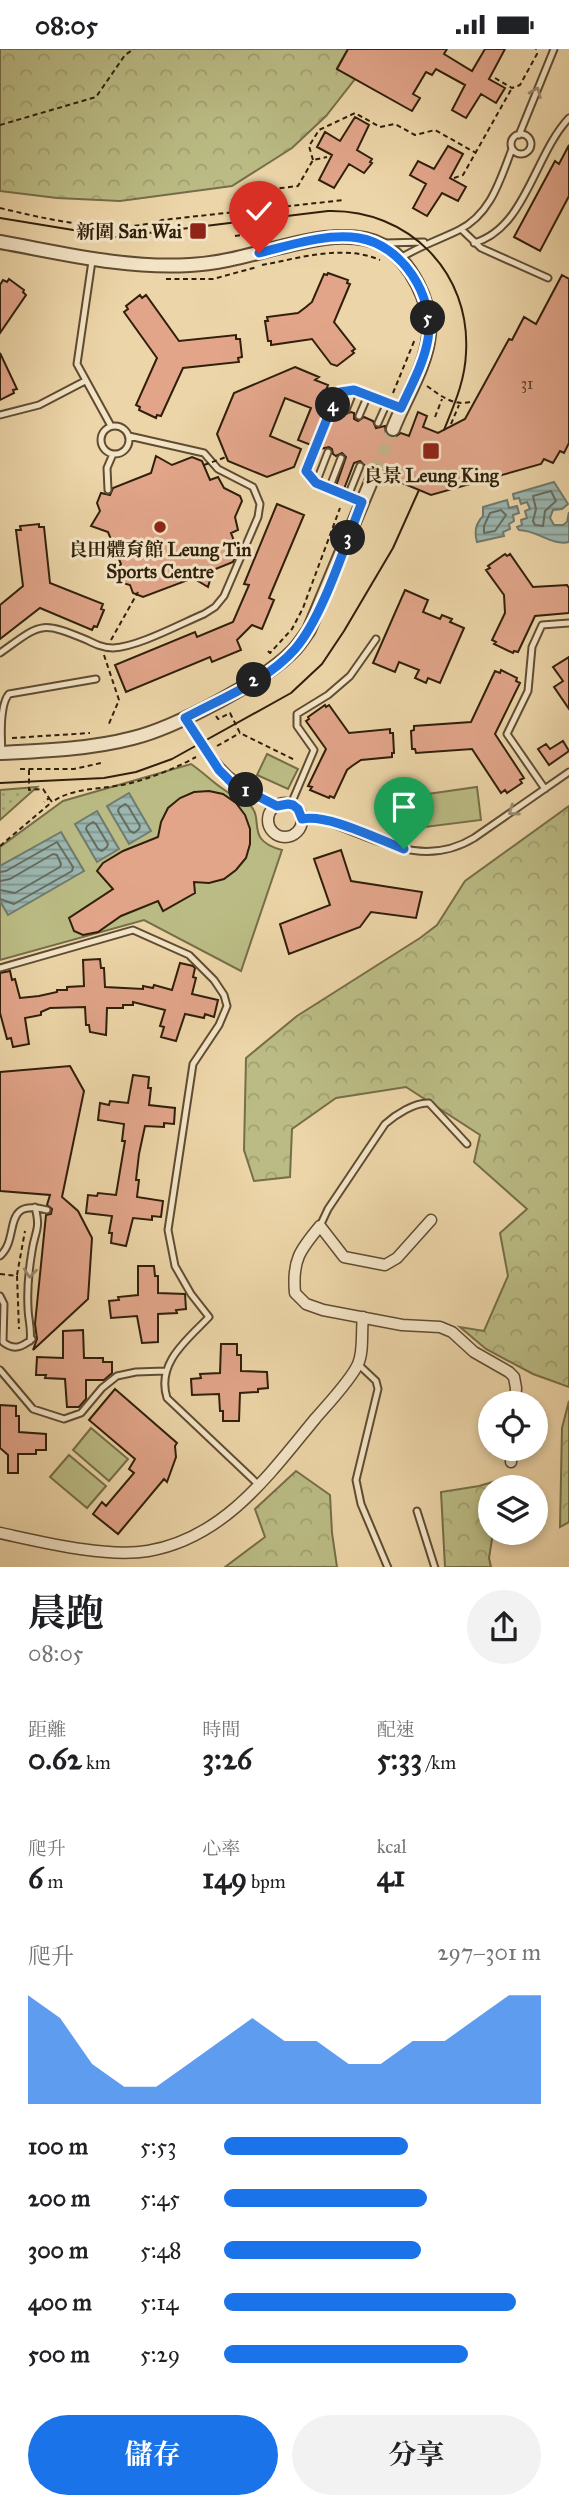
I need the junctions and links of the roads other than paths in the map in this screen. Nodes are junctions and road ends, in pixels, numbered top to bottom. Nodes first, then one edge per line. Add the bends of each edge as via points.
1 (554, 49) edge
2 (569, 118) edge
3 (519, 135) junction
4 (512, 149) junction
5 (461, 229) junction
6 (431, 241) junction
7 (0, 242) edge
8 (375, 242) junction
9 (474, 243) junction
10 (92, 258) junction
11 (399, 259) junction
12 (548, 278) dead end
13 (85, 381) junction
14 (354, 390) junction
15 (368, 395) junction
16 (387, 403) junction
17 (401, 408) junction
18 (346, 410) dead end
19 (0, 415) edge
20 (359, 415) dead end
21 (378, 423) dead end
22 (111, 426) junction
23 (393, 429) tunnel mouth
24 (129, 436) junction
25 (328, 453) dead end
26 (113, 454) junction
27 (341, 458) dead end
28 (360, 466) dead end
29 (375, 472) tunnel mouth
30 (316, 483) junction
31 (330, 489) junction
32 (108, 490) dead end
33 (348, 496) junction
34 (362, 502) junction
35 (569, 623) edge
36 (376, 639) dead end
37 (0, 653) edge
38 (96, 679) dead end
39 (1, 713) edge
40 (185, 718) junction
41 (1, 739) edge
42 (206, 752) joint
43 (1, 753) edge
44 (569, 772) edge
45 (545, 789) junction
46 (290, 804) junction
47 (277, 806) junction
48 (302, 819) junction
49 (0, 968) edge
50 (467, 1144) dead end
51 (35, 1207) junction
52 (47, 1210) dead end
53 (431, 1220) dead end
54 (320, 1226) junction
55 (0, 1257) edge
56 (0, 1296) edge
57 (363, 1317) junction
58 (2, 1344) edge
59 (358, 1364) junction
60 (0, 1370) edge
61 (165, 1371) junction
62 (516, 1391) edge
63 (260, 1486) junction
64 (418, 1511) dead end
65 (0, 1533) edge
66 (388, 1567) edge
67 (435, 1567) edge

3 -> 1 lane
2 - 9 lane via 510,218 495,235
3 - 4 lane via 512,141
3 - 4 lane via 530,140 530,149 521,154
4 - 5 lane via 488,206
5 - 6 lane
5 - 9 lane
6 - 8 lane
6 - 11 lane
7 - 10 street
8 - 10 street via 327,238 189,265
8 - 11 street
9 - 12 lane
10 - 13 lane via 76,357
11 - 17 street via 422,295 429,323 426,348
13 - 19 lane via 38,405
13 - 22 lane
14 - 15 lane
14 - 18 lane
14 - 30 lane via 340,392 335,399 306,471
15 - 16 lane
15 - 20 lane
16 - 17 lane
16 - 21 lane
17 - 23 street
22 - 24 lane via 120,426
22 - 26 lane via 100,439 104,450
24 - 26 lane via 125,449
24 - 37 lane via 204,453 218,469 253,487 260,511 228,588 204,614 132,644 107,647 46,626 33,629
25 - 30 lane
26 - 32 lane via 107,468
27 - 31 lane
28 - 33 lane
29 - 34 street
30 - 31 lane
31 - 33 lane
33 - 34 lane
34 - 40 street via 301,641 272,669
35 - 45 lane via 542,625 532,647 528,691 507,734
36 - 46 lane via 350,676 297,714 297,726 314,750
38 - 39 lane via 9,694 1,703
39 - 41 lane
40 - 42 lane
40 - 43 street via 121,741
41 - 43 lane
42 - 47 street via 232,783
44 - 45 lane
45 -> 48 lane via 464,844 440,852 404,849 338,825
46 - 47 street
46 - 48 street
47 - 48 street via 269,820 277,835 294,834
49 - 61 lane via 133,930 189,955 224,995 227,1006 219,1025 194,1064 168,1230 175,1266 209,1317
50 - 54 lane via 429,1103 391,1118
51 - 52 lane
51 - 55 lane via 18,1211 12,1218 7,1249
51 -> 58 lane via 38,1231 28,1287 32,1340 17,1348
53 - 54 street via 385,1265 344,1257
54 - 57 street via 297,1256 295,1293 306,1304 323,1310
56 - 58 lane via 4,1304
57 - 59 street
57 - 62 street via 452,1332 474,1352 509,1372
59 - 63 street
59 - 66 lane via 378,1389 356,1480 361,1504
60 - 61 lane via 33,1409 64,1419 80,1413 117,1376
61 - 63 lane via 167,1398
63 - 65 street via 208,1528 177,1544 147,1551 100,1551
64 - 67 lane

